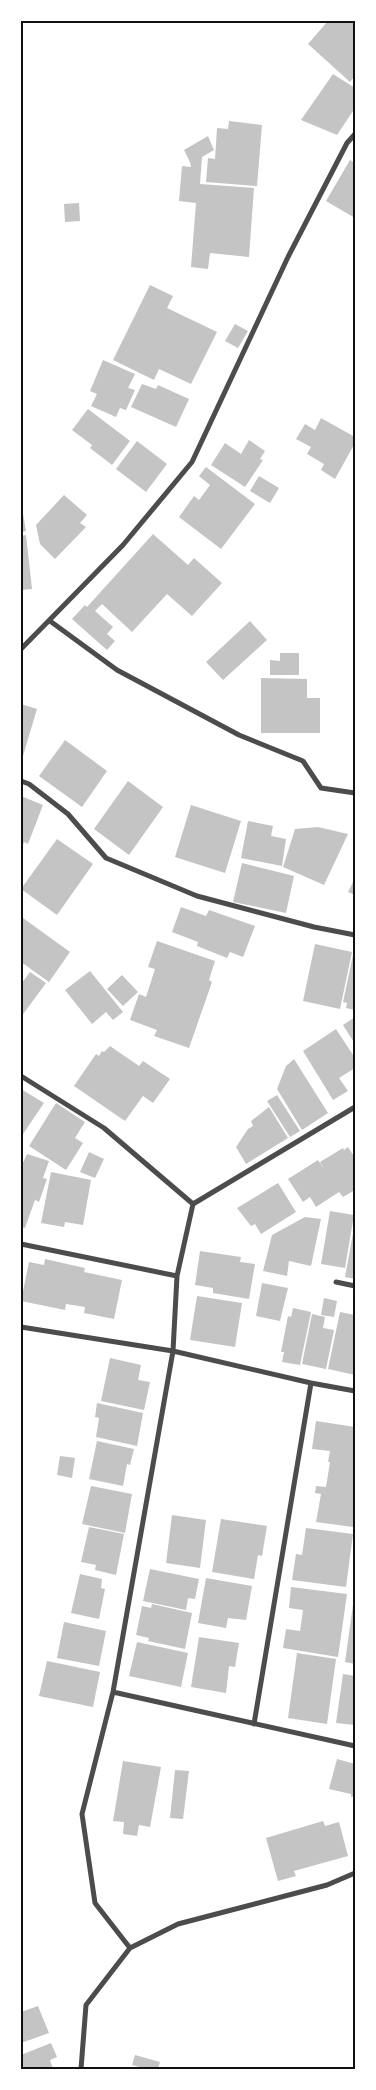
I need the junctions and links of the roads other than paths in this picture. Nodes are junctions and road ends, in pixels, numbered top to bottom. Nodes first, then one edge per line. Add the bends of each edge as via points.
1 (355, 134) edge
2 (50, 621) junction
3 (21, 649) edge
4 (21, 781) edge
5 (355, 793) edge
6 (355, 935) edge
7 (21, 1076) edge
8 (355, 1108) edge
9 (193, 1204) junction
10 (21, 1244) edge
11 (178, 1276) junction
12 (336, 1282) dead end
13 (355, 1286) edge
14 (21, 1327) edge
15 (173, 1351) junction
16 (310, 1383) junction
17 (355, 1391) edge
18 (113, 1692) junction
19 (254, 1724) junction
20 (355, 1746) edge
21 (355, 1873) edge
22 (130, 1948) junction
23 (81, 2069) edge

1 - 2 street via 288,257 192,462 123,546
2 - 3 street
2 - 5 street via 116,670 239,735 303,760 321,788
4 - 6 street via 68,814 106,858 197,896
7 - 9 street via 104,1128
8 - 9 street
9 - 11 street
10 - 11 street
11 - 15 street
12 - 13 street
14 - 15 street
15 - 16 street
15 - 18 street
16 - 17 street
16 - 19 street
18 - 19 street
18 - 22 street via 82,1814 95,1903
19 - 20 street
21 - 22 street via 327,1885 178,1924
22 - 23 street via 86,2005

